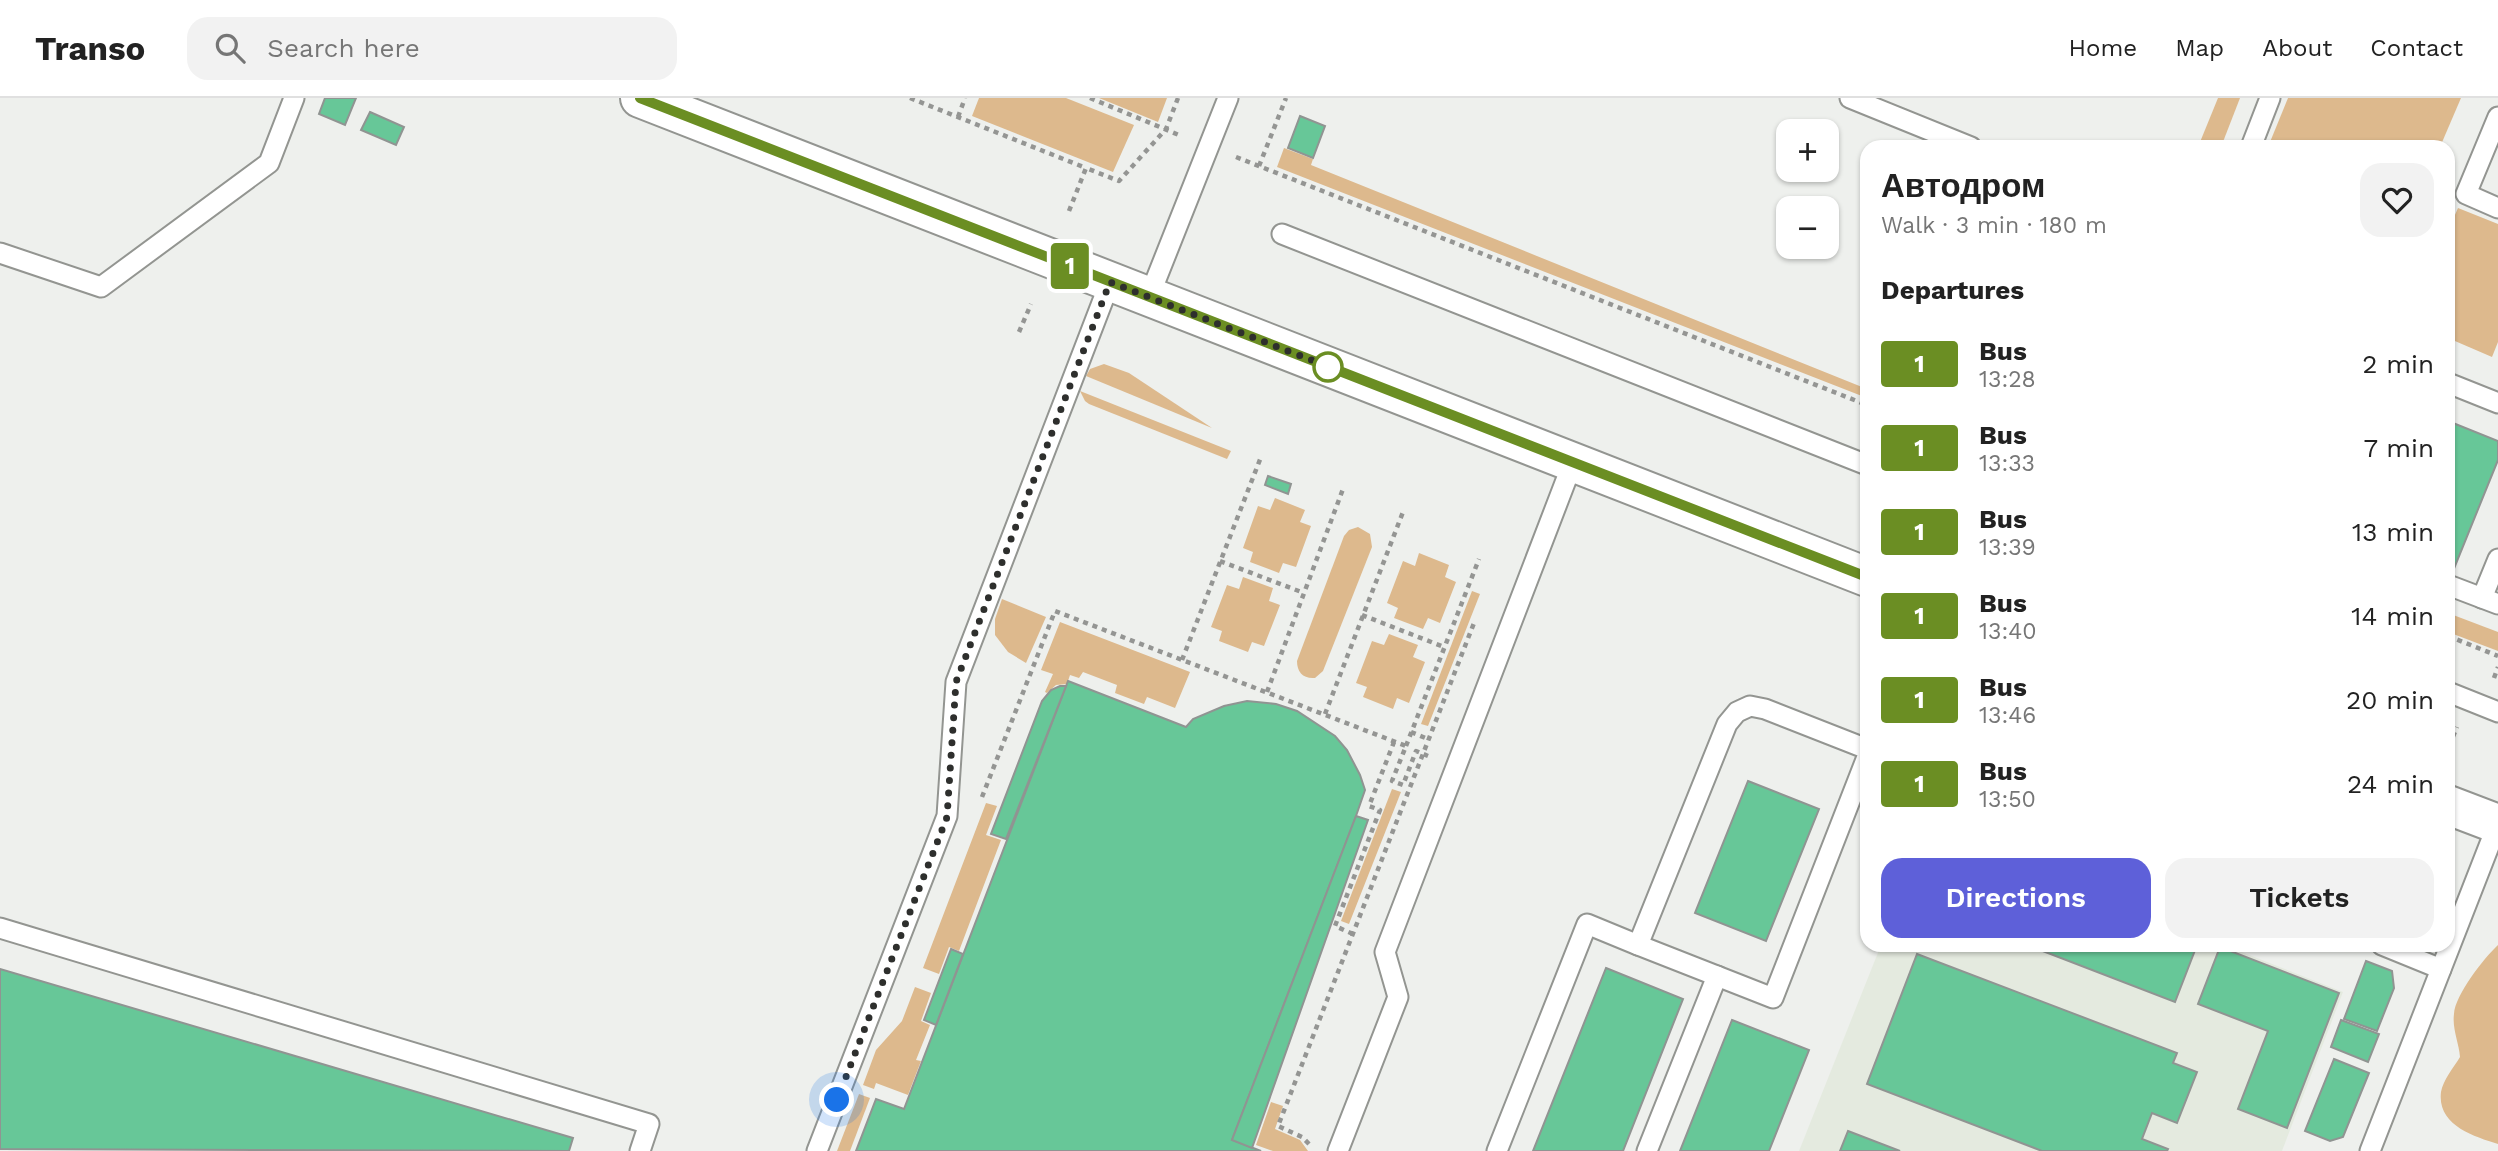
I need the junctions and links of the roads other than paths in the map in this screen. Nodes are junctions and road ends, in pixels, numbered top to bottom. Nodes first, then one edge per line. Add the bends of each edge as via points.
1 (294, 98) edge
2 (640, 98) edge
3 (1228, 98) edge
4 (1850, 98) edge
5 (2270, 98) edge
6 (2498, 117) edge
7 (1954, 140) edge
8 (2253, 140) edge
9 (2498, 208) edge
10 (1282, 234) dead end
11 (0, 253) edge
12 (1110, 282) junction
13 (1149, 297) junction
14 (2455, 386) edge
15 (2498, 404) edge
16 (1860, 462) edge
17 (1573, 463) junction
18 (2498, 559) edge
19 (1860, 574) edge
20 (2455, 588) edge
21 (2490, 601) edge
22 (2455, 695) edge
23 (2498, 712) edge
24 (1860, 746) edge
25 (1860, 775) edge
26 (2455, 808) edge
27 (2498, 824) edge
28 (0, 928) edge
29 (2455, 933) edge
30 (1638, 945) junction
31 (2399, 952) edge
32 (2448, 952) edge
33 (2441, 969) junction
34 (1717, 976) junction
35 (640, 1151) edge
36 (817, 1151) edge
37 (1338, 1151) edge
38 (1497, 1151) edge
39 (1647, 1151) edge
40 (2370, 1151) edge

1 - 11 lane via 270,163 101,287
2 - 12 street
3 - 13 lane
4 - 7 lane
5 - 8 lane
6 - 9 lane via 2466,194
10 - 16 lane
12 - 13 street
12 - 36 lane via 956,682 947,817
13 - 17 street
14 - 15 lane
17 - 19 street
17 - 37 lane via 1385,952 1398,997
18 - 21 lane
20 - 21 lane
22 - 23 lane
24 - 30 lane via 1765,709 1750,706 1737,712 1727,724
25 - 34 lane via 1773,998
26 - 27 street
27 - 29 lane
28 - 35 lane via 649,1124
30 - 34 lane
30 - 38 lane via 1587,924
31 - 33 lane
32 - 33 lane
33 - 40 lane
34 - 39 lane

